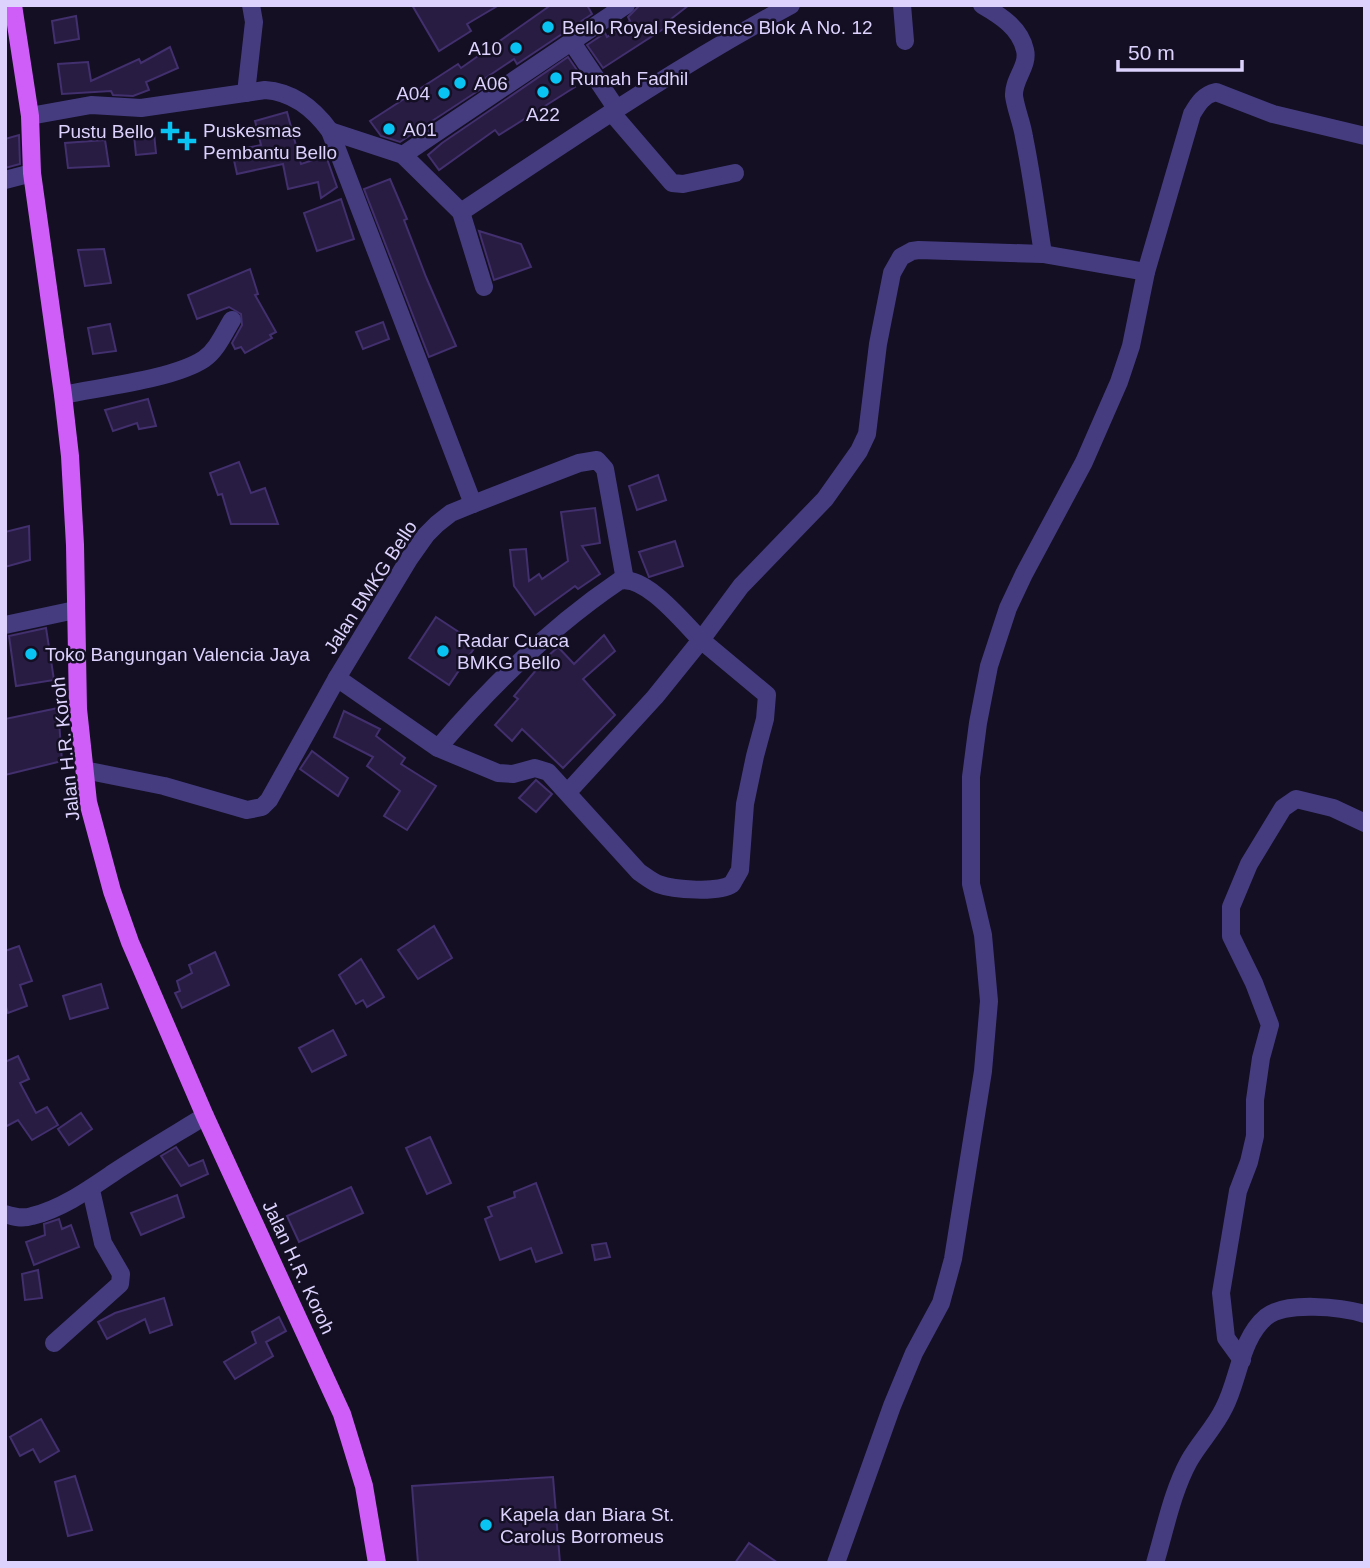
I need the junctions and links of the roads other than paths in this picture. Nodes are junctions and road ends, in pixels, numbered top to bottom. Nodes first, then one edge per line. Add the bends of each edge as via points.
1 (13, 5) edge
2 (251, 5) edge
3 (792, 5) edge
4 (902, 5) edge
5 (982, 5) edge
6 (618, 7) edge
7 (571, 41) junction
8 (905, 41) dead end
9 (246, 93) junction
10 (614, 110) junction
11 (30, 116) junction
12 (330, 131) junction
13 (1365, 136) edge
14 (403, 155) junction
15 (32, 173) junction
16 (734, 173) dead end
17 (5, 180) edge
18 (461, 212) junction
19 (1043, 254) junction
20 (1146, 272) junction
21 (484, 287) dead end
22 (232, 320) dead end
23 (63, 395) junction
24 (472, 504) junction
25 (625, 580) junction
26 (75, 610) junction
27 (5, 625) edge
28 (701, 640) junction
29 (337, 678) junction
30 (438, 748) junction
31 (84, 770) junction
32 (568, 792) junction
33 (1365, 824) edge
34 (205, 1116) junction
35 (91, 1190) junction
36 (5, 1214) edge
37 (1365, 1314) edge
38 (54, 1343) dead end
39 (1242, 1360) junction
40 (377, 1563) edge
41 (836, 1563) edge
42 (1155, 1563) edge

1 - 11 main road, Jalan H.R. Koroh
2 - 9 street via 254,22
3 - 10 street
4 - 8 street
5 - 19 street via 1015,29 1025,50 1014,94
6 - 7 street
7 - 10 street
7 - 14 street
9 - 11 street via 141,108 91,105
9 - 12 street via 286,93 313,111
10 - 16 street via 672,183
10 - 18 street
11 - 15 main road, Jalan H.R. Koroh
12 - 14 street
12 - 24 street
13 - 20 street via 1273,114 1220,93 1206,96 1192,114
14 - 18 street
15 - 17 street
15 - 23 main road, Jalan H.R. Koroh
18 - 21 street
19 - 20 street
19 - 28 street via 919,250 897,261 878,344 867,434 859,451 825,499 741,586
20 - 41 street via 1131,346 1104,421 1018,585 989,666 971,777 971,884 987,964 989,1010 953,1259 941,1303 892,1406
22 - 23 street via 206,358 186,369
23 - 26 main road, Jalan H.R. Koroh via 75,533
24 - 25 street, Jalan BMKG Bello via 597,460 605,469
24 - 29 street, Jalan BMKG Bello via 451,513 426,535
25 - 28 street via 644,585
25 - 30 street via 557,627
26 - 27 street
26 - 31 main road, Jalan H.R. Koroh
28 - 32 street
28 - 32 street, Jalan BMKG Bello via 768,698 745,804 740,870 732,884 719,890 660,885 649,879
29 - 30 street, Jalan BMKG Bello
29 - 31 street, Jalan BMKG Bello via 262,807 247,810 164,786
30 - 32 street, Jalan BMKG Bello via 498,773 544,770
31 - 34 main road, Jalan H.R. Koroh via 95,834 130,942
33 - 39 street via 1333,808 1296,799 1283,808 1231,907 1231,936 1270,1025 1255,1100 1255,1136 1238,1191 1221,1293 1226,1338
34 - 35 street
34 - 40 main road, Jalan H.R. Koroh via 342,1414 364,1486
35 - 36 street via 29,1217
35 - 38 street via 103,1243 121,1273 120,1284
37 - 39 street via 1282,1309 1259,1325
39 - 42 street via 1225,1408 1187,1464

